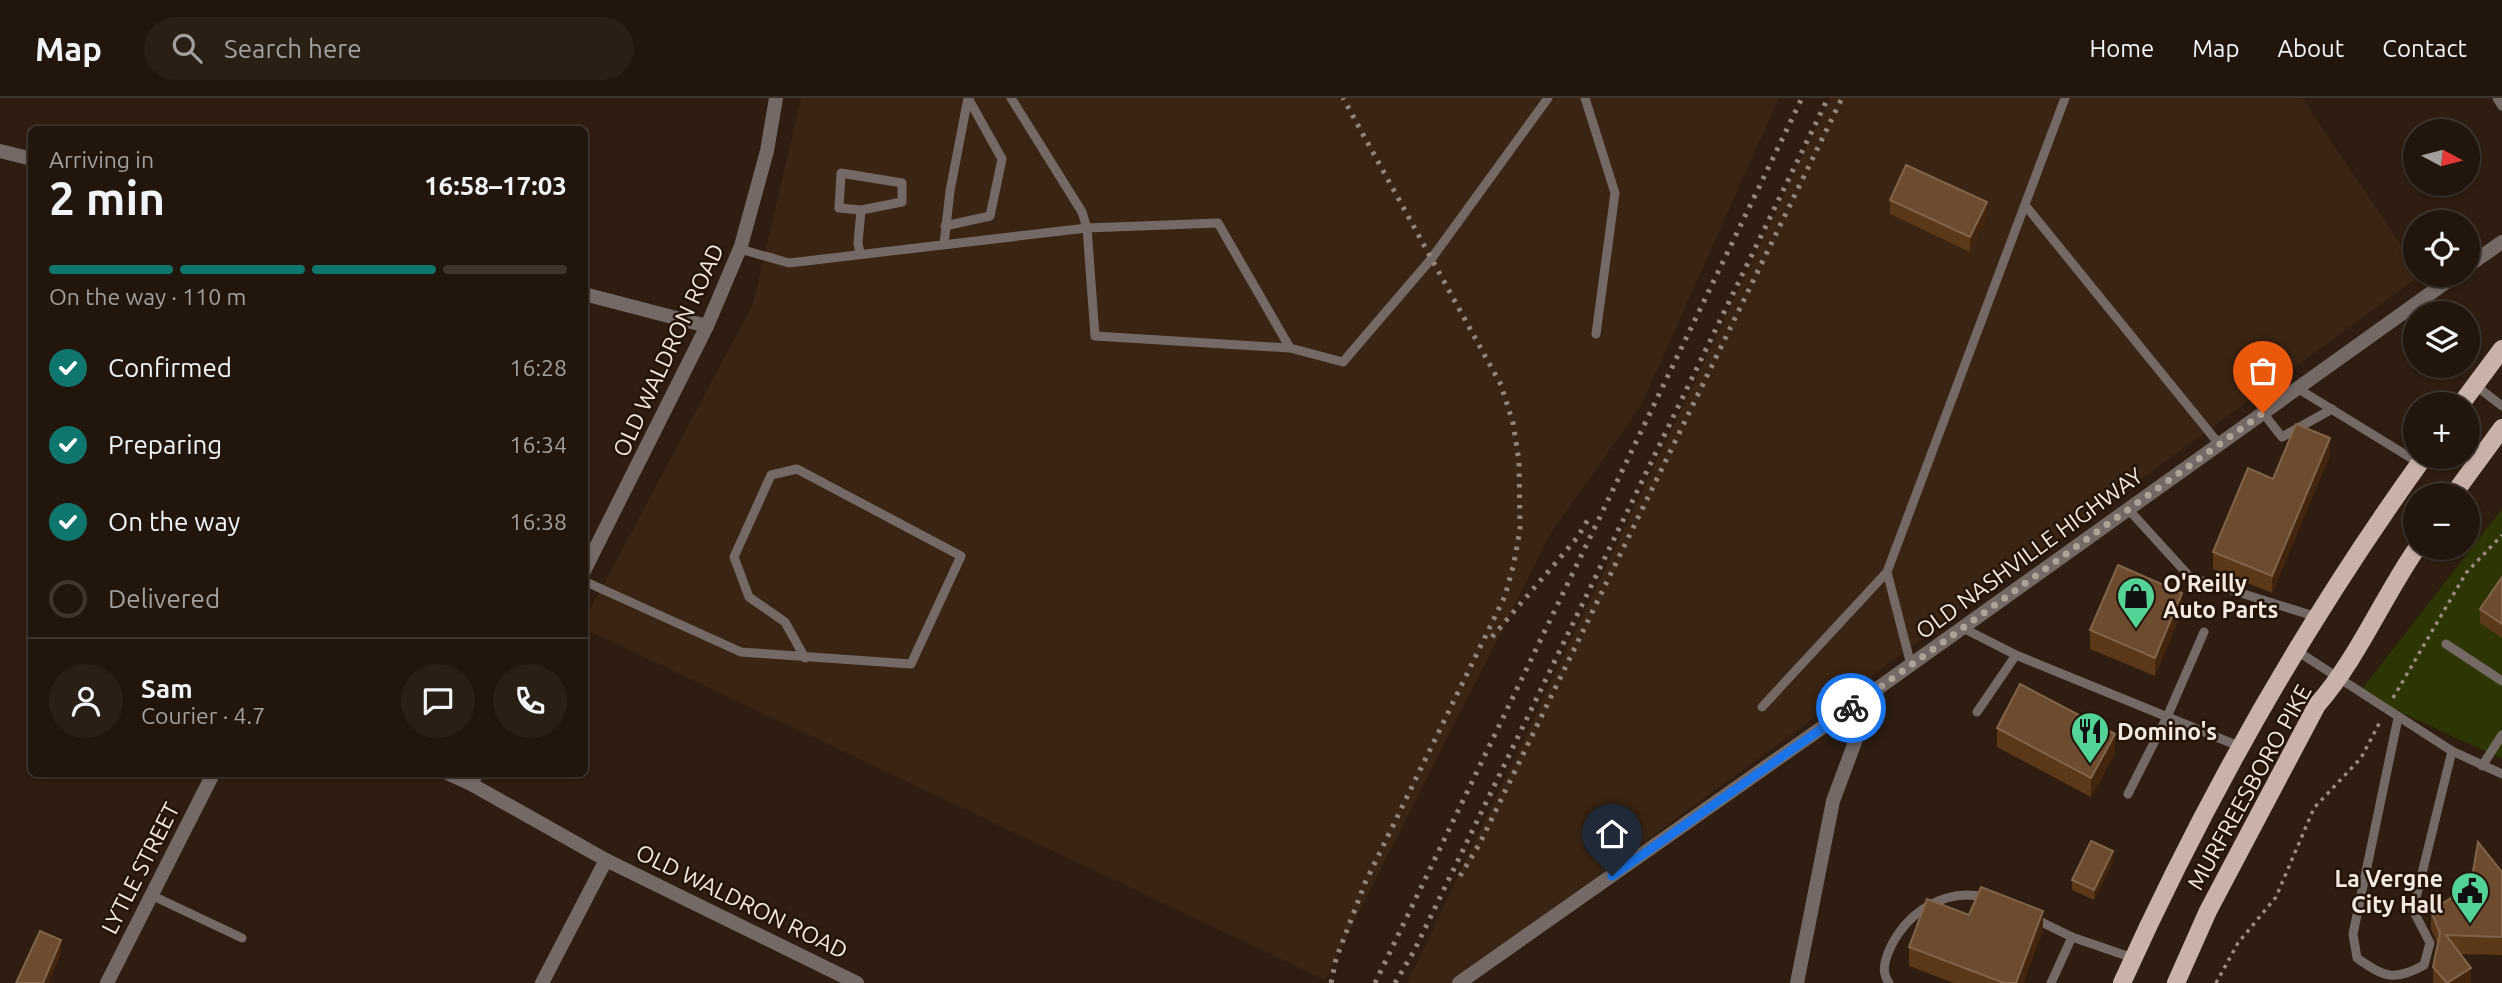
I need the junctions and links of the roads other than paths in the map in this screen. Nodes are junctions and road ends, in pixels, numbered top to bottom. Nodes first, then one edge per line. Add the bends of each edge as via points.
1 (776, 98) edge
2 (1010, 98) edge
3 (1548, 98) edge
4 (1585, 98) edge
5 (2065, 98) edge
6 (2497, 98) edge
7 (2502, 106) edge
8 (0, 151) edge
9 (28, 158) edge
10 (2025, 205) junction
11 (861, 210) junction
12 (945, 226) junction
13 (1087, 228) junction
14 (2502, 242) edge
15 (944, 244) junction
16 (740, 249) junction
17 (860, 253) junction
18 (2480, 258) edge
19 (2439, 287) edge
20 (588, 295) edge
21 (707, 326) junction
22 (1596, 334) dead end
23 (1290, 348) junction
24 (2502, 349) edge
25 (2475, 385) junction
26 (2297, 388) junction
27 (2470, 392) edge
28 (2502, 406) edge
29 (2332, 409) junction
30 (2263, 413) junction
31 (2502, 428) edge
32 (2219, 444) junction
33 (2403, 450) edge
34 (2415, 469) edge
35 (2462, 483) edge
36 (2128, 509) junction
37 (2409, 560) edge
38 (588, 563) edge
39 (1887, 572) junction
40 (588, 583) edge
41 (2317, 617) junction
42 (1963, 628) junction
43 (2204, 632) dead end
44 (2445, 644) dead end
45 (2297, 651) junction
46 (2016, 655) junction
47 (805, 658) junction
48 (1911, 665) junction
49 (2338, 680) junction
50 (2502, 681) edge
51 (1874, 691) junction
52 (1762, 707) dead end
53 (1977, 712) dead end
54 (2167, 717) junction
55 (2398, 718) junction
56 (2502, 735) edge
57 (2241, 747) junction
58 (2452, 751) junction
59 (2482, 766) junction
60 (2502, 774) edge
61 (211, 777) edge
62 (473, 779) edge
63 (2128, 794) dead end
64 (606, 860) junction
65 (151, 895) junction
66 (2002, 903) edge
67 (2025, 914) edge
68 (2072, 937) junction
69 (242, 938) dead end
70 (2133, 958) junction
71 (107, 983) edge
72 (542, 983) edge
73 (857, 983) edge
74 (1459, 983) edge
75 (1797, 983) edge
76 (1889, 983) edge
77 (2051, 983) edge
78 (2122, 983) edge
79 (2176, 983) edge

1 - 16 street, OLD WALDRON ROAD
2 - 13 lane via 1082,212
3 - 23 lane via 1432,258 1343,362
4 - 22 lane via 1615,193
5 - 10 lane
6 - 7 lane
8 - 9 street
10 - 32 lane
10 - 39 lane
11 - 11 lane via 902,202 902,183 841,173 839,208
11 - 17 lane
12 - 12 lane via 990,216 1002,159 968,98
12 - 15 lane
13 - 15 lane
13 - 23 lane via 1218,223
13 - 23 lane via 1095,336
14 - 18 street
15 - 17 lane
16 - 17 lane via 789,263
16 - 21 street, OLD WALDRON ROAD
19 - 26 street, OLD NASHVILLE HIGHWAY
20 - 21 street
21 - 38 street, OLD WALDRON ROAD
24 - 25 main road
25 - 27 main road
25 - 28 lane
26 - 29 lane
26 - 30 street, OLD NASHVILLE HIGHWAY
29 - 30 lane via 2282,437
29 - 33 lane
30 - 32 street, OLD NASHVILLE HIGHWAY
31 - 35 main road
32 - 36 street, OLD NASHVILLE HIGHWAY
34 - 41 main road
36 - 41 lane via 2190,577
36 - 42 street, OLD NASHVILLE HIGHWAY
37 - 49 main road, MURFREESBORO PIKE
39 - 48 lane
39 - 52 lane
40 - 47 lane via 741,652
41 - 45 main road
42 - 46 lane
42 - 48 street, OLD NASHVILLE HIGHWAY
43 - 54 lane
44 - 50 lane
45 - 49 lane
45 - 57 main road
46 - 53 lane
46 - 54 lane
47 - 47 lane via 911,663 961,556 797,469 771,475 734,557 749,597 785,622
48 - 51 street, OLD NASHVILLE HIGHWAY
49 - 55 lane
49 - 79 main road, MURFREESBORO PIKE via 2317,705 2208,911
51 - 74 street, OLD NASHVILLE HIGHWAY
51 - 75 street via 1833,801
54 - 57 lane
54 - 63 lane
55 - 58 lane
55 - 58 lane via 2353,934 2357,958 2381,974 2404,976 2424,965 2430,943 2413,910
56 - 59 lane
57 - 70 main road
58 - 59 lane
59 - 60 lane
61 - 65 street, LYTLE STREET
62 - 64 street, OLD WALDRON ROAD
64 - 72 street
64 - 73 street, OLD WALDRON ROAD
65 - 69 lane
65 - 71 street, LYTLE STREET
66 - 76 lane via 1968,895 1953,897 1912,916 1897,930 1884,964
67 - 68 lane
68 - 70 lane
68 - 77 lane
70 - 78 main road

